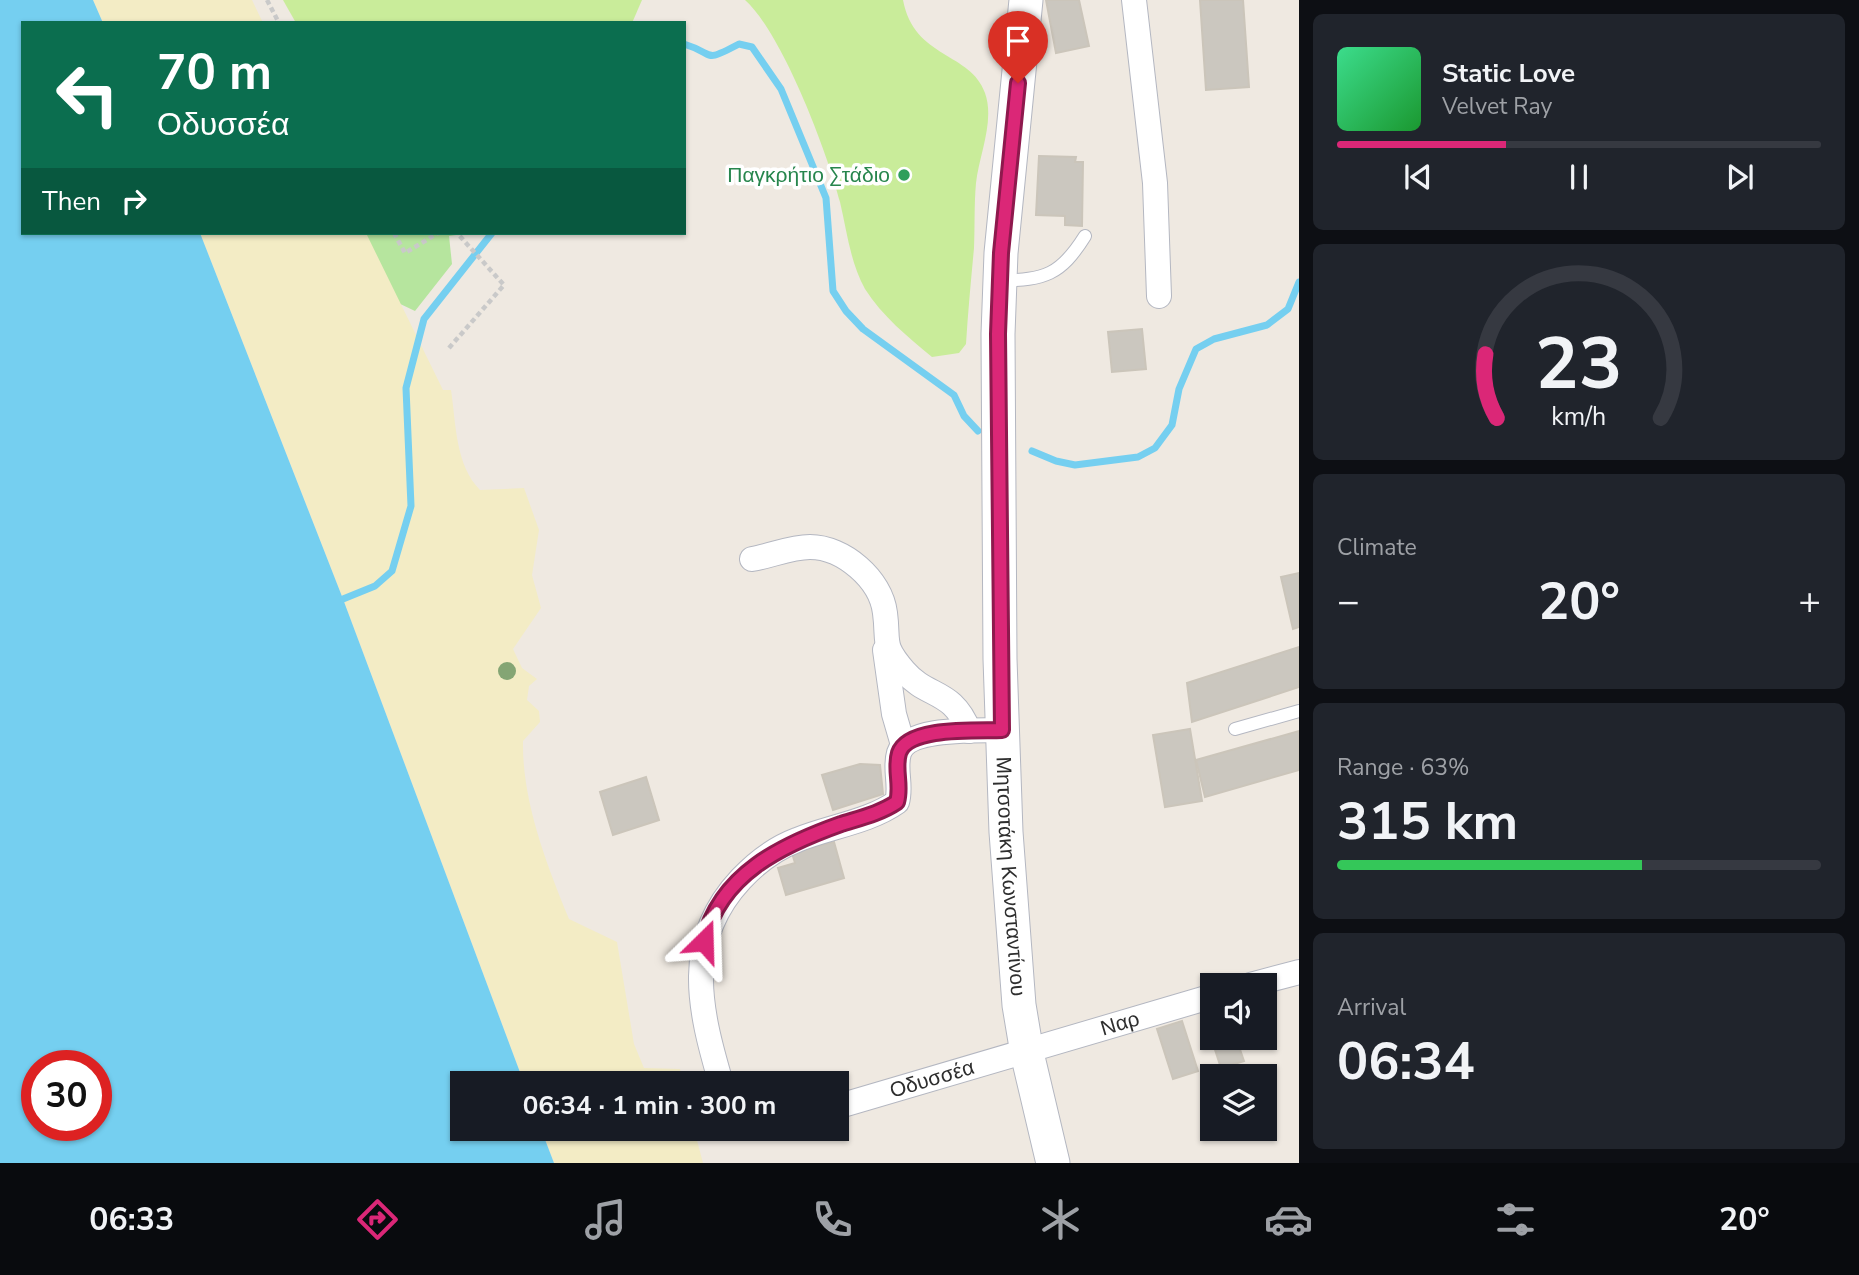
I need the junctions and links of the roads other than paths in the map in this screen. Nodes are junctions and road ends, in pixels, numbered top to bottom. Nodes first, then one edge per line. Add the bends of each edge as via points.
1 (1026, 0) edge
2 (1134, 0) edge
3 (1085, 236) dead end
4 (1000, 281) junction
5 (1159, 296) dead end
6 (752, 559) dead end
7 (885, 644) junction
8 (1299, 711) edge
9 (1235, 729) dead end
10 (1002, 730) junction
11 (969, 731) junction
12 (903, 745) junction
13 (1299, 972) edge
14 (1277, 978) edge
15 (1200, 1000) edge
16 (1027, 1053) junction
17 (718, 1071) edge
18 (849, 1103) edge
19 (1053, 1163) edge

1 - 4 street, Μητσοτάκη Κωνσταντίνου
2 - 5 street via 1155,183
3 - 4 lane via 1057,271 1040,279
4 - 10 street, Μητσοτάκη Κωνσταντίνου
6 - 7 street via 810,547 850,561 880,596
7 - 11 street via 905,672 956,706
7 - 12 street
8 - 9 lane
10 - 11 street
10 - 16 street, Μητσοτάκη Κωνσταντίνου via 1014,946
11 - 12 street via 923,735
12 - 17 street via 898,756 897,802 784,845 748,872 716,909 704,941 701,974
13 - 14 street
15 - 16 street, Ναρ
16 - 18 street, Οδυσσέα
16 - 19 street, Μητσοτάκη Κωνσταντίνου

